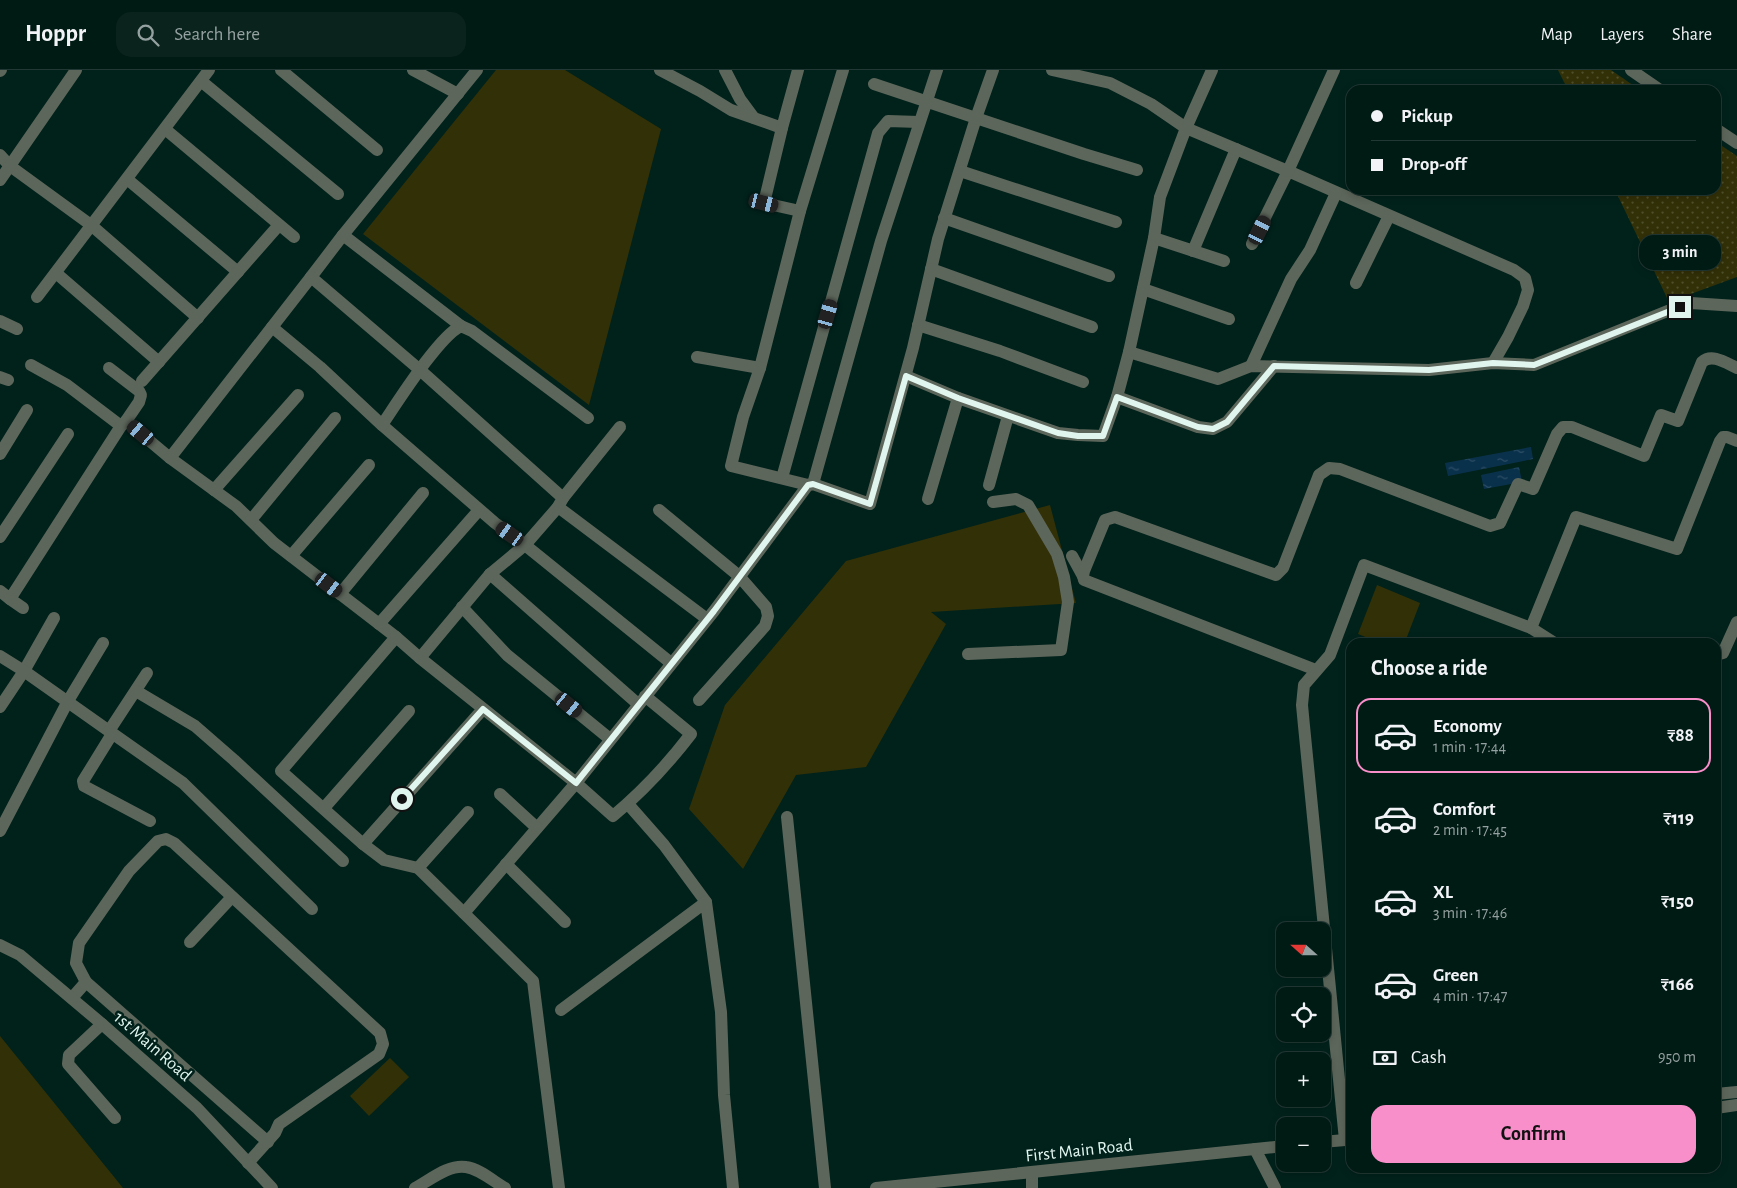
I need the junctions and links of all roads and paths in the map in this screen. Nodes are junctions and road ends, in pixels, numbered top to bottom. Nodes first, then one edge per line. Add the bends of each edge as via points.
1 (76, 70) edge
2 (209, 70) edge
3 (281, 70) edge
4 (414, 70) edge
5 (477, 70) edge
6 (660, 70) edge
7 (725, 70) edge
8 (798, 70) edge
9 (843, 70) edge
10 (937, 70) edge
11 (993, 70) edge
12 (1052, 70) edge
13 (1212, 70) edge
14 (1334, 70) edge
15 (1631, 70) edge
16 (201, 81) junction
17 (874, 84) dead end
18 (1653, 85) edge
19 (458, 94) junction
20 (926, 102) junction
21 (754, 118) junction
22 (976, 118) junction
23 (919, 122) junction
24 (782, 128) junction
25 (1186, 128) junction
26 (165, 129) junction
27 (1721, 132) edge
28 (1737, 143) edge
29 (1236, 149) junction
30 (377, 150) dead end
31 (0, 156) edge
32 (10, 166) junction
33 (1138, 170) dead end
34 (960, 171) junction
35 (1288, 171) junction
36 (127, 179) junction
37 (0, 180) edge
38 (1336, 193) junction
39 (338, 194) dead end
40 (800, 211) junction
41 (1389, 216) junction
42 (944, 218) junction
43 (1116, 222) dead end
44 (92, 225) junction
45 (279, 225) junction
46 (342, 235) junction
47 (294, 237) dead end
48 (1154, 238) junction
49 (1252, 244) dead end
50 (1193, 251) junction
51 (1224, 262) dead end
52 (931, 269) junction
53 (238, 272) junction
54 (56, 273) junction
55 (1109, 276) dead end
56 (311, 277) junction
57 (1356, 283) dead end
58 (1143, 289) junction
59 (37, 297) dead end
60 (1737, 306) edge
61 (198, 318) junction
62 (1229, 318) dead end
63 (0, 321) edge
64 (918, 325) junction
65 (461, 326) junction
66 (1092, 326) dead end
67 (272, 327) junction
68 (17, 329) dead end
69 (1129, 352) junction
70 (697, 357) dead end
71 (159, 362) junction
72 (1493, 363) junction
73 (31, 365) dead end
74 (1250, 366) junction
75 (1274, 366) junction
76 (109, 368) dead end
77 (760, 368) junction
78 (1737, 368) edge
79 (420, 370) junction
80 (906, 376) junction
81 (142, 381) dead end
82 (1082, 382) dead end
83 (298, 395) dead end
84 (1117, 397) junction
85 (958, 398) junction
86 (27, 410) dead end
87 (1008, 416) junction
88 (335, 418) dead end
89 (588, 418) dead end
90 (124, 423) junction
91 (382, 425) junction
92 (620, 427) dead end
93 (68, 434) dead end
94 (1737, 441) edge
95 (0, 454) edge
96 (170, 458) junction
97 (369, 465) dead end
98 (782, 478) junction
99 (811, 484) junction
100 (989, 484) dead end
101 (214, 490) junction
102 (423, 493) dead end
103 (928, 500) dead end
104 (561, 502) junction
105 (993, 502) dead end
106 (480, 510) junction
107 (659, 510) dead end
108 (251, 520) junction
109 (0, 537) edge
110 (525, 545) junction
111 (1091, 551) junction
112 (1057, 554) junction
113 (291, 556) junction
114 (1072, 556) junction
115 (490, 574) junction
116 (739, 576) junction
117 (1084, 576) junction
118 (340, 594) junction
119 (5, 595) edge
120 (462, 607) junction
121 (23, 608) dead end
122 (54, 618) dead end
123 (707, 619) junction
124 (1737, 622) edge
125 (379, 624) junction
126 (1531, 628) junction
127 (396, 637) junction
128 (1547, 638) edge
129 (103, 643) dead end
130 (1721, 653) edge
131 (968, 654) dead end
132 (0, 656) edge
133 (420, 658) junction
134 (672, 663) junction
135 (1316, 670) junction
136 (24, 671) junction
137 (147, 673) dead end
138 (136, 690) junction
139 (642, 700) junction
140 (699, 700) dead end
141 (68, 701) junction
142 (0, 708) edge
143 (483, 709) junction
144 (409, 711) dead end
145 (111, 732) junction
146 (610, 739) junction
147 (576, 783) junction
148 (500, 794) dead end
149 (628, 804) junction
150 (324, 808) junction
151 (468, 812) dead end
152 (787, 817) dead end
153 (150, 821) dead end
154 (537, 828) junction
155 (0, 831) edge
156 (363, 844) junction
157 (343, 861) dead end
158 (506, 864) junction
159 (418, 868) junction
160 (232, 897) junction
161 (706, 902) junction
162 (312, 909) dead end
163 (464, 913) junction
164 (565, 922) dead end
165 (190, 942) dead end
166 (0, 945) edge
167 (86, 982) junction
168 (72, 998) junction
169 (561, 1010) dead end
170 (102, 1024) junction
171 (1737, 1092) edge
172 (1721, 1094) edge
173 (1737, 1105) edge
174 (1721, 1107) edge
175 (1346, 1111) edge
176 (115, 1118) dead end
177 (1346, 1139) edge
178 (1331, 1141) edge
179 (268, 1142) junction
180 (1276, 1147) edge
181 (1255, 1149) junction
182 (248, 1163) junction
183 (1032, 1172) junction
184 (270, 1188) edge
185 (416, 1188) edge
186 (505, 1188) edge
187 (559, 1188) edge
188 (733, 1188) edge
189 (825, 1188) edge
190 (876, 1188) edge
191 (1032, 1188) edge
192 (1275, 1188) edge

1 - 32 street
2 - 16 street
3 - 30 street
4 - 19 street
5 - 19 street
6 - 21 street via 731,110
7 - 21 street
8 - 24 street
9 - 40 street
10 - 20 street
11 - 22 street
12 - 25 street via 1110,83
13 - 25 street
14 - 35 street
15 - 18 street
16 - 26 street
16 - 39 street
17 - 20 street
19 - 46 street
20 - 22 street
20 - 23 street
21 - 24 street
22 - 33 street
22 - 34 street
23 - 98 street via 888,121 878,133
23 - 99 street
24 - 40 street via 764,203
25 - 29 street
25 - 48 street via 1160,197
26 - 36 street
26 - 45 street
27 - 28 street
29 - 35 street
29 - 50 street
31 - 32 street
32 - 37 street
32 - 44 street
34 - 42 street
34 - 43 street
35 - 38 street
35 - 49 street
36 - 44 street
36 - 53 street
38 - 41 street
38 - 74 street
40 - 77 street
41 - 57 street
41 - 72 street via 1514,270 1525,278 1528,290 1522,306
42 - 52 street
42 - 55 street
44 - 54 street
44 - 61 street
45 - 47 street
45 - 53 street
46 - 56 street
46 - 65 street
48 - 50 street
48 - 58 street
50 - 51 street
52 - 64 street
52 - 66 street
53 - 61 street
54 - 59 street
54 - 71 street
56 - 67 street
56 - 79 street
58 - 62 street
58 - 69 street
60 - 72 street via 1691,303 1534,365
61 - 71 street
63 - 68 street
64 - 80 street
64 - 82 street
65 - 79 street via 452,330
65 - 89 street
67 - 91 street
67 - 96 street
69 - 74 street via 1218,379
69 - 84 street
70 - 77 street
71 - 81 street
72 - 75 street via 1429,370
73 - 90 street
74 - 75 street
75 - 84 street via 1227,422 1213,429 1198,427
76 - 90 street via 141,395
77 - 98 street via 731,466
78 - 111 street via 1713,358 1705,359 1678,421 1661,415 1644,456 1572,427 1563,427 1533,489 1518,484 1500,523 1490,526 1340,469 1329,468 1319,475 1283,568 1276,576 1115,517 1105,520
79 - 91 street
79 - 104 street
80 - 85 street
80 - 99 street via 870,504
83 - 101 street
84 - 87 street via 1103,436 1058,433
85 - 87 street
85 - 103 street
86 - 95 street
87 - 100 street
88 - 108 street
90 - 96 street
90 - 119 street
91 - 106 street
92 - 104 street
93 - 109 street
94 - 126 street via 1723,437 1720,441 1678,550 1576,517
96 - 101 street
97 - 113 street
98 - 99 street
99 - 116 street
101 - 108 street
102 - 118 street
104 - 110 street
104 - 123 street
105 - 112 street via 1016,499 1028,505
106 - 110 street
106 - 125 street
107 - 116 street
108 - 113 street
110 - 115 street
110 - 134 street
111 - 114 street
111 - 117 street
112 - 114 street
112 - 131 street via 1068,602 1062,650
113 - 118 street
114 - 117 street
115 - 120 street
115 - 139 street
116 - 123 street
116 - 140 street via 766,607 766,626
117 - 135 street via 1084,580
118 - 125 street
119 - 121 street
120 - 133 street
120 - 146 street via 507,655
122 - 136 street
123 - 134 street
124 - 130 street
125 - 127 street
126 - 128 street
126 - 135 street via 1364,565 1330,655
127 - 133 street
127 - 150 street via 281,771
129 - 141 street
132 - 136 street
133 - 143 street
134 - 139 street
135 - 175 street via 1304,685 1302,705
136 - 141 street
136 - 142 street
137 - 138 street
138 - 145 street
138 - 157 street via 194,726
139 - 146 street
139 - 149 street via 691,734
141 - 145 street
141 - 155 street
143 - 147 street
143 - 156 street
144 - 150 street
145 - 153 street via 83,781 84,786
145 - 162 street via 184,783
146 - 147 street
147 - 149 street via 613,816
147 - 154 street
148 - 154 street
149 - 161 street via 664,845
150 - 156 street
151 - 159 street
152 - 189 street
154 - 158 street
156 - 159 street via 384,860
158 - 163 street
158 - 164 street
159 - 163 street
160 - 165 street
160 - 167 street via 174,843 158,840 129,871 79,942 76,964
160 - 179 street via 380,1033 382,1044 379,1054 280,1124
161 - 169 street
161 - 188 street via 720,1012
163 - 187 street via 533,981
166 - 168 street, 1st Main Road via 20,955
167 - 168 street
167 - 179 street
168 - 170 street, 1st Main Road
170 - 176 street via 69,1055 68,1064
170 - 182 street, 1st Main Road via 197,1108
171 - 172 street
173 - 174 street
177 - 178 street
179 - 182 street
180 - 181 street, First Main Road
181 - 183 street, First Main Road
181 - 192 street
182 - 184 street, 1st Main Road
183 - 190 street, First Main Road
183 - 191 street
185 - 186 street via 448,1169 465,1166

